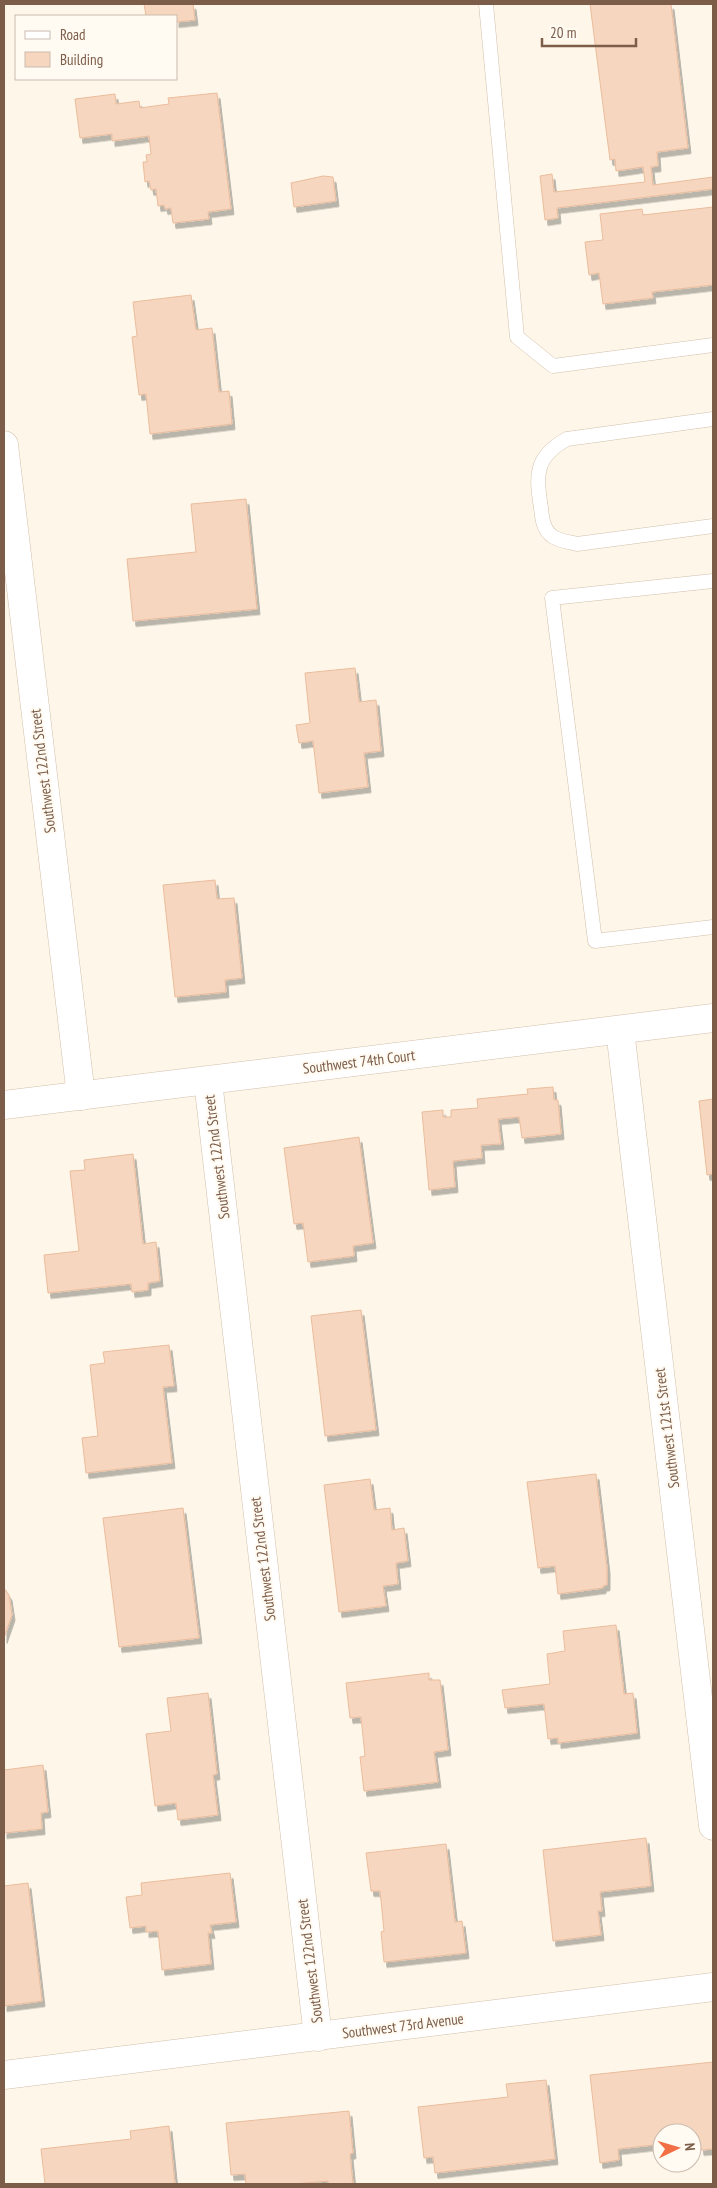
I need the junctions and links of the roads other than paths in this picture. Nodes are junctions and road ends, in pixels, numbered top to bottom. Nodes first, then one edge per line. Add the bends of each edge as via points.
1 (486, 4) edge
2 (713, 345) edge
3 (713, 419) edge
4 (4, 445) edge
5 (713, 526) edge
6 (713, 581) edge
7 (713, 927) edge
8 (713, 1018) edge
9 (620, 1030) junction
10 (208, 1081) junction
11 (82, 1096) junction
12 (4, 1105) edge
13 (713, 1826) edge
14 (713, 1987) edge
15 (318, 2037) junction
16 (4, 2075) edge

1 - 2 lane via 517,337 553,366
3 - 5 lane via 567,439 546,455 536,478 543,525 550,535 561,540 577,544
4 - 11 street, Southwest 122nd Street
6 - 7 lane via 552,598 595,941
8 - 9 street, Southwest 74th Court
9 - 10 street, Southwest 74th Court
9 - 13 street, Southwest 121st Street
10 - 11 street, Southwest 74th Court
10 - 15 street, Southwest 122nd Street
11 - 12 street, Southwest 74th Court
14 - 15 street, Southwest 73rd Avenue
15 - 16 street, Southwest 73rd Avenue

